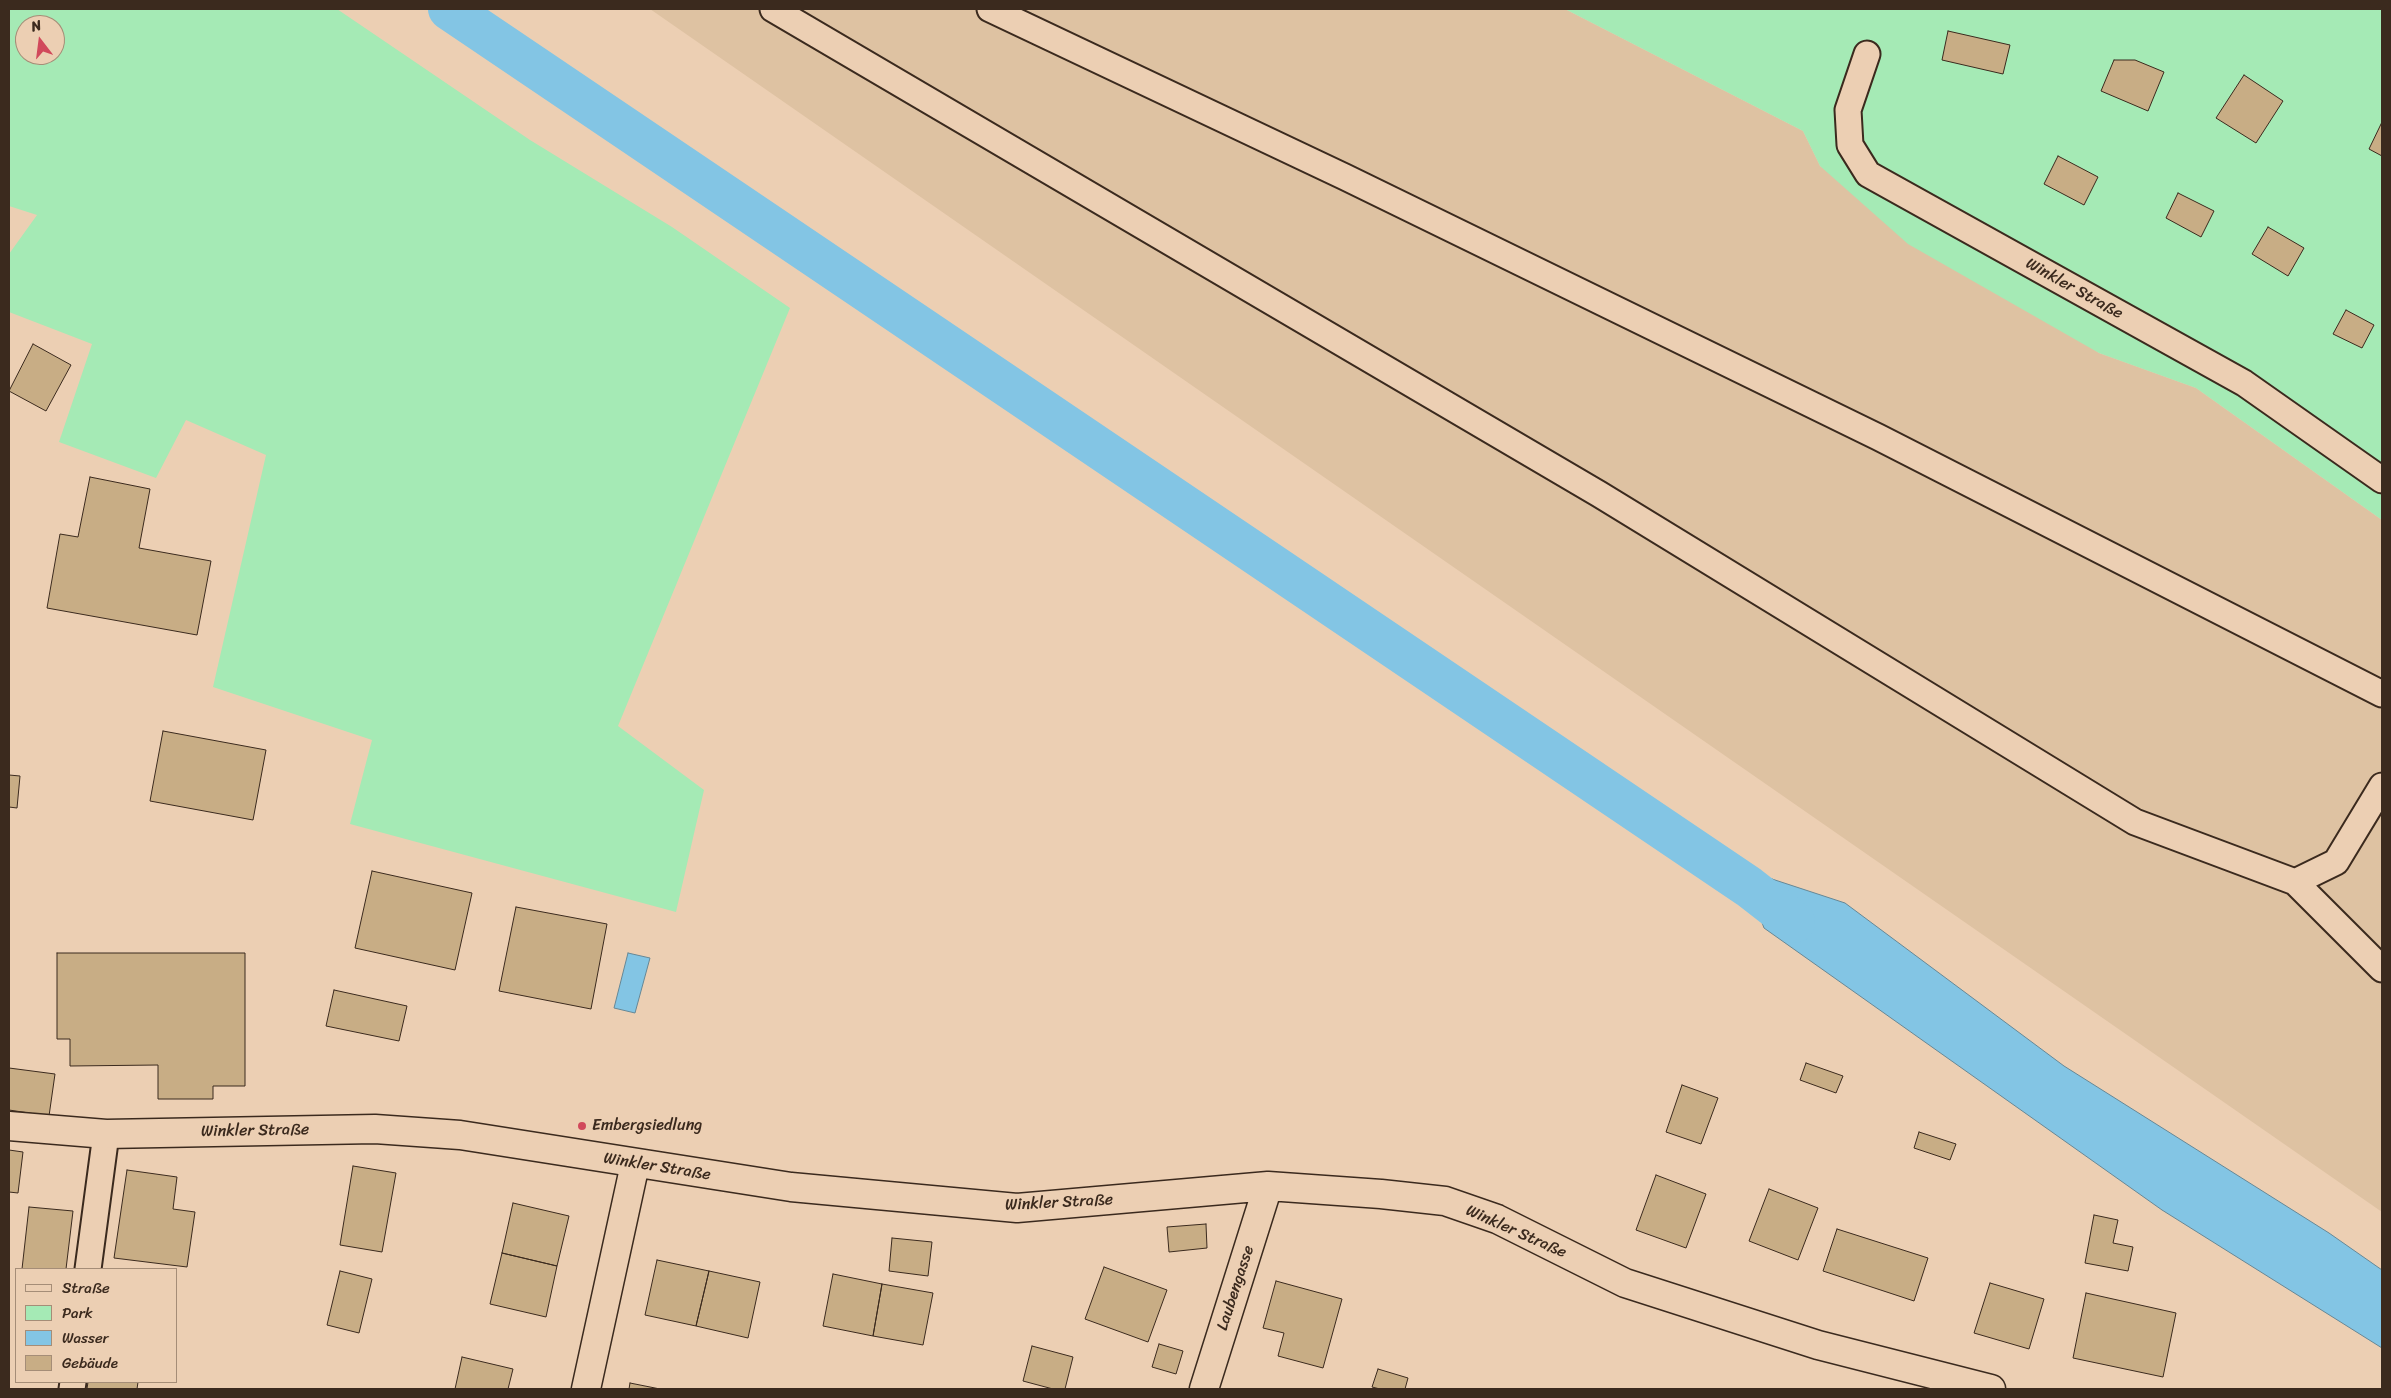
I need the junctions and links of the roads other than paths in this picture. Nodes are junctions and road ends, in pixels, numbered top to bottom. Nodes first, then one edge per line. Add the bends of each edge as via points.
1 (773, 9) edge
2 (990, 9) edge
3 (1867, 54) dead end
4 (2382, 480) edge
5 (2382, 694) edge
6 (2382, 786) edge
7 (2295, 882) junction
8 (2382, 969) edge
9 (9, 1126) edge
10 (106, 1134) junction
11 (635, 1164) junction
12 (1268, 1186) junction
13 (88, 1268) edge
14 (586, 1389) edge
15 (1204, 1389) edge
16 (1991, 1389) edge

1 - 7 lane via 1598,494 2135,822
2 - 5 lane via 1345,177 1878,437
3 - 4 lane, Winkler Straße via 1848,110 1850,145 1868,174 2244,383
6 - 7 lane via 2336,862
7 - 8 lane
9 - 10 street, Winkler Straße
10 - 11 street, Winkler Straße via 375,1129 460,1135
10 - 13 lane
11 - 12 street, Winkler Straße via 791,1187 1016,1208
11 - 14 street
12 - 15 street, Laubengasse
12 - 16 street, Winkler Straße via 1445,1201 1497,1219 1625,1283 1818,1346

